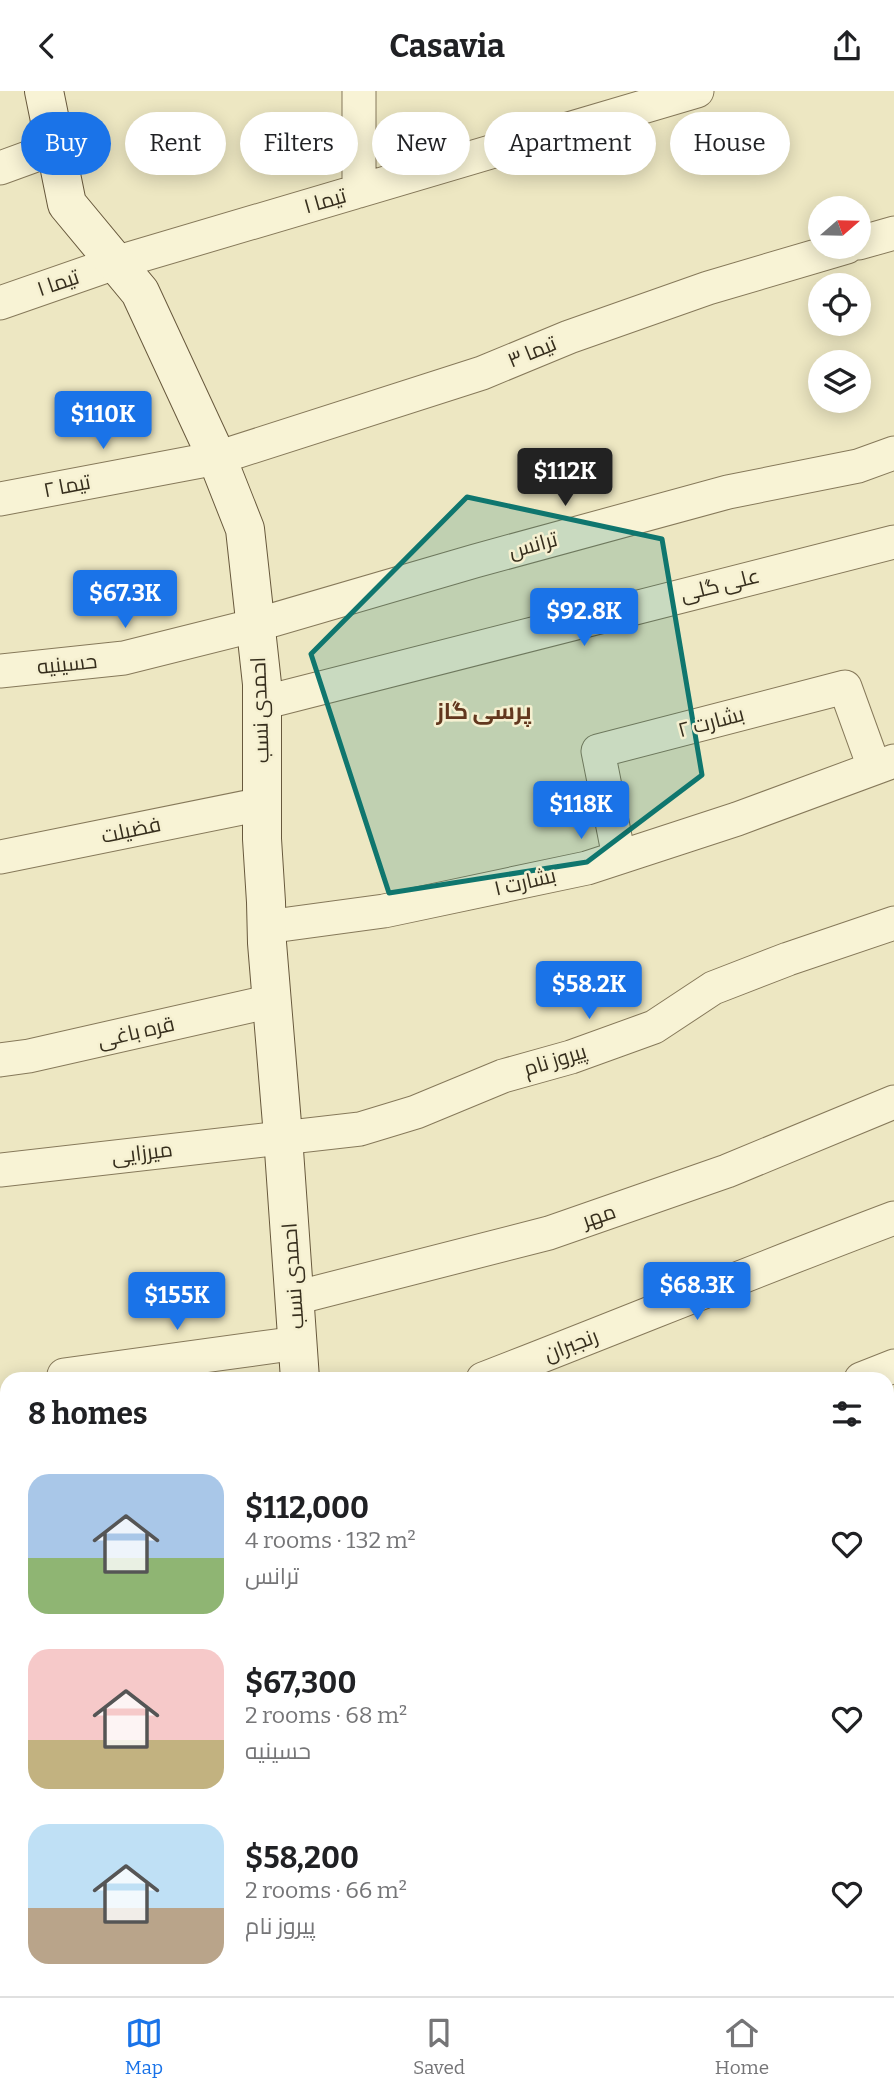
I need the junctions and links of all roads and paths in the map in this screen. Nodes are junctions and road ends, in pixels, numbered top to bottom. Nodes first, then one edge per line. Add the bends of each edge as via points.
1 (44, 91) edge
2 (359, 91) edge
3 (697, 91) edge
4 (48, 112) edge
5 (21, 160) edge
6 (0, 168) edge
7 (61, 175) edge
8 (359, 191) junction
9 (894, 233) edge
10 (872, 239) edge
11 (808, 259) edge
12 (115, 263) junction
13 (0, 303) edge
14 (894, 453) edge
15 (217, 458) junction
16 (0, 499) edge
17 (894, 542) edge
18 (256, 625) junction
19 (0, 671) edge
20 (262, 703) junction
21 (884, 764) edge
22 (262, 804) junction
23 (0, 857) edge
24 (619, 857) junction
25 (894, 923) edge
26 (266, 926) junction
27 (272, 1001) junction
28 (0, 1060) edge
29 (894, 1103) edge
30 (284, 1136) junction
31 (0, 1170) edge
32 (894, 1218) edge
33 (295, 1298) junction
34 (299, 1361) edge
35 (114, 1372) edge
36 (501, 1372) edge

1 - 4 street, احمدی نسب
2 - 8 street
3 - 8 street, تیما ۱
5 - 6 street
7 - 12 street, احمدی نسب via 67,204
8 - 12 street, تیما ۱
9 - 10 street
11 - 15 street, تیما ۳ via 708,288 482,373
12 - 13 street, ۱ تیما
12 - 15 street, احمدی نسب via 139,292
14 - 18 street, ترانس via 858,466 715,496
15 - 16 street, تیما ۲
15 - 18 street, احمدی نسب via 245,529
17 - 20 street, علی گلی
18 - 19 street, حسینیه via 124,658
18 - 20 street, احمدی نسب
20 - 22 street, احمدی نسب
21 - 24 street, بشارت ۱
21 - 24 street, بشارت ۲ via 845,687 598,751
22 - 23 street, فضیلت
22 - 26 street, احمدی نسب
24 - 26 street, بشارت ۱ via 409,906
25 - 30 street, پیروز نام via 713,988 654,1027 503,1076 416,1112 359,1129
26 - 27 street, احمدی نسب
27 - 28 street, قره باغی
27 - 30 street, احمدی نسب
29 - 33 street, مهر via 727,1171 549,1233
30 - 31 street, میرزایی
30 - 33 street, احمدی نسب
32 - 36 street, رنجبران
33 - 34 street, احمدی نسب
34 - 35 street

